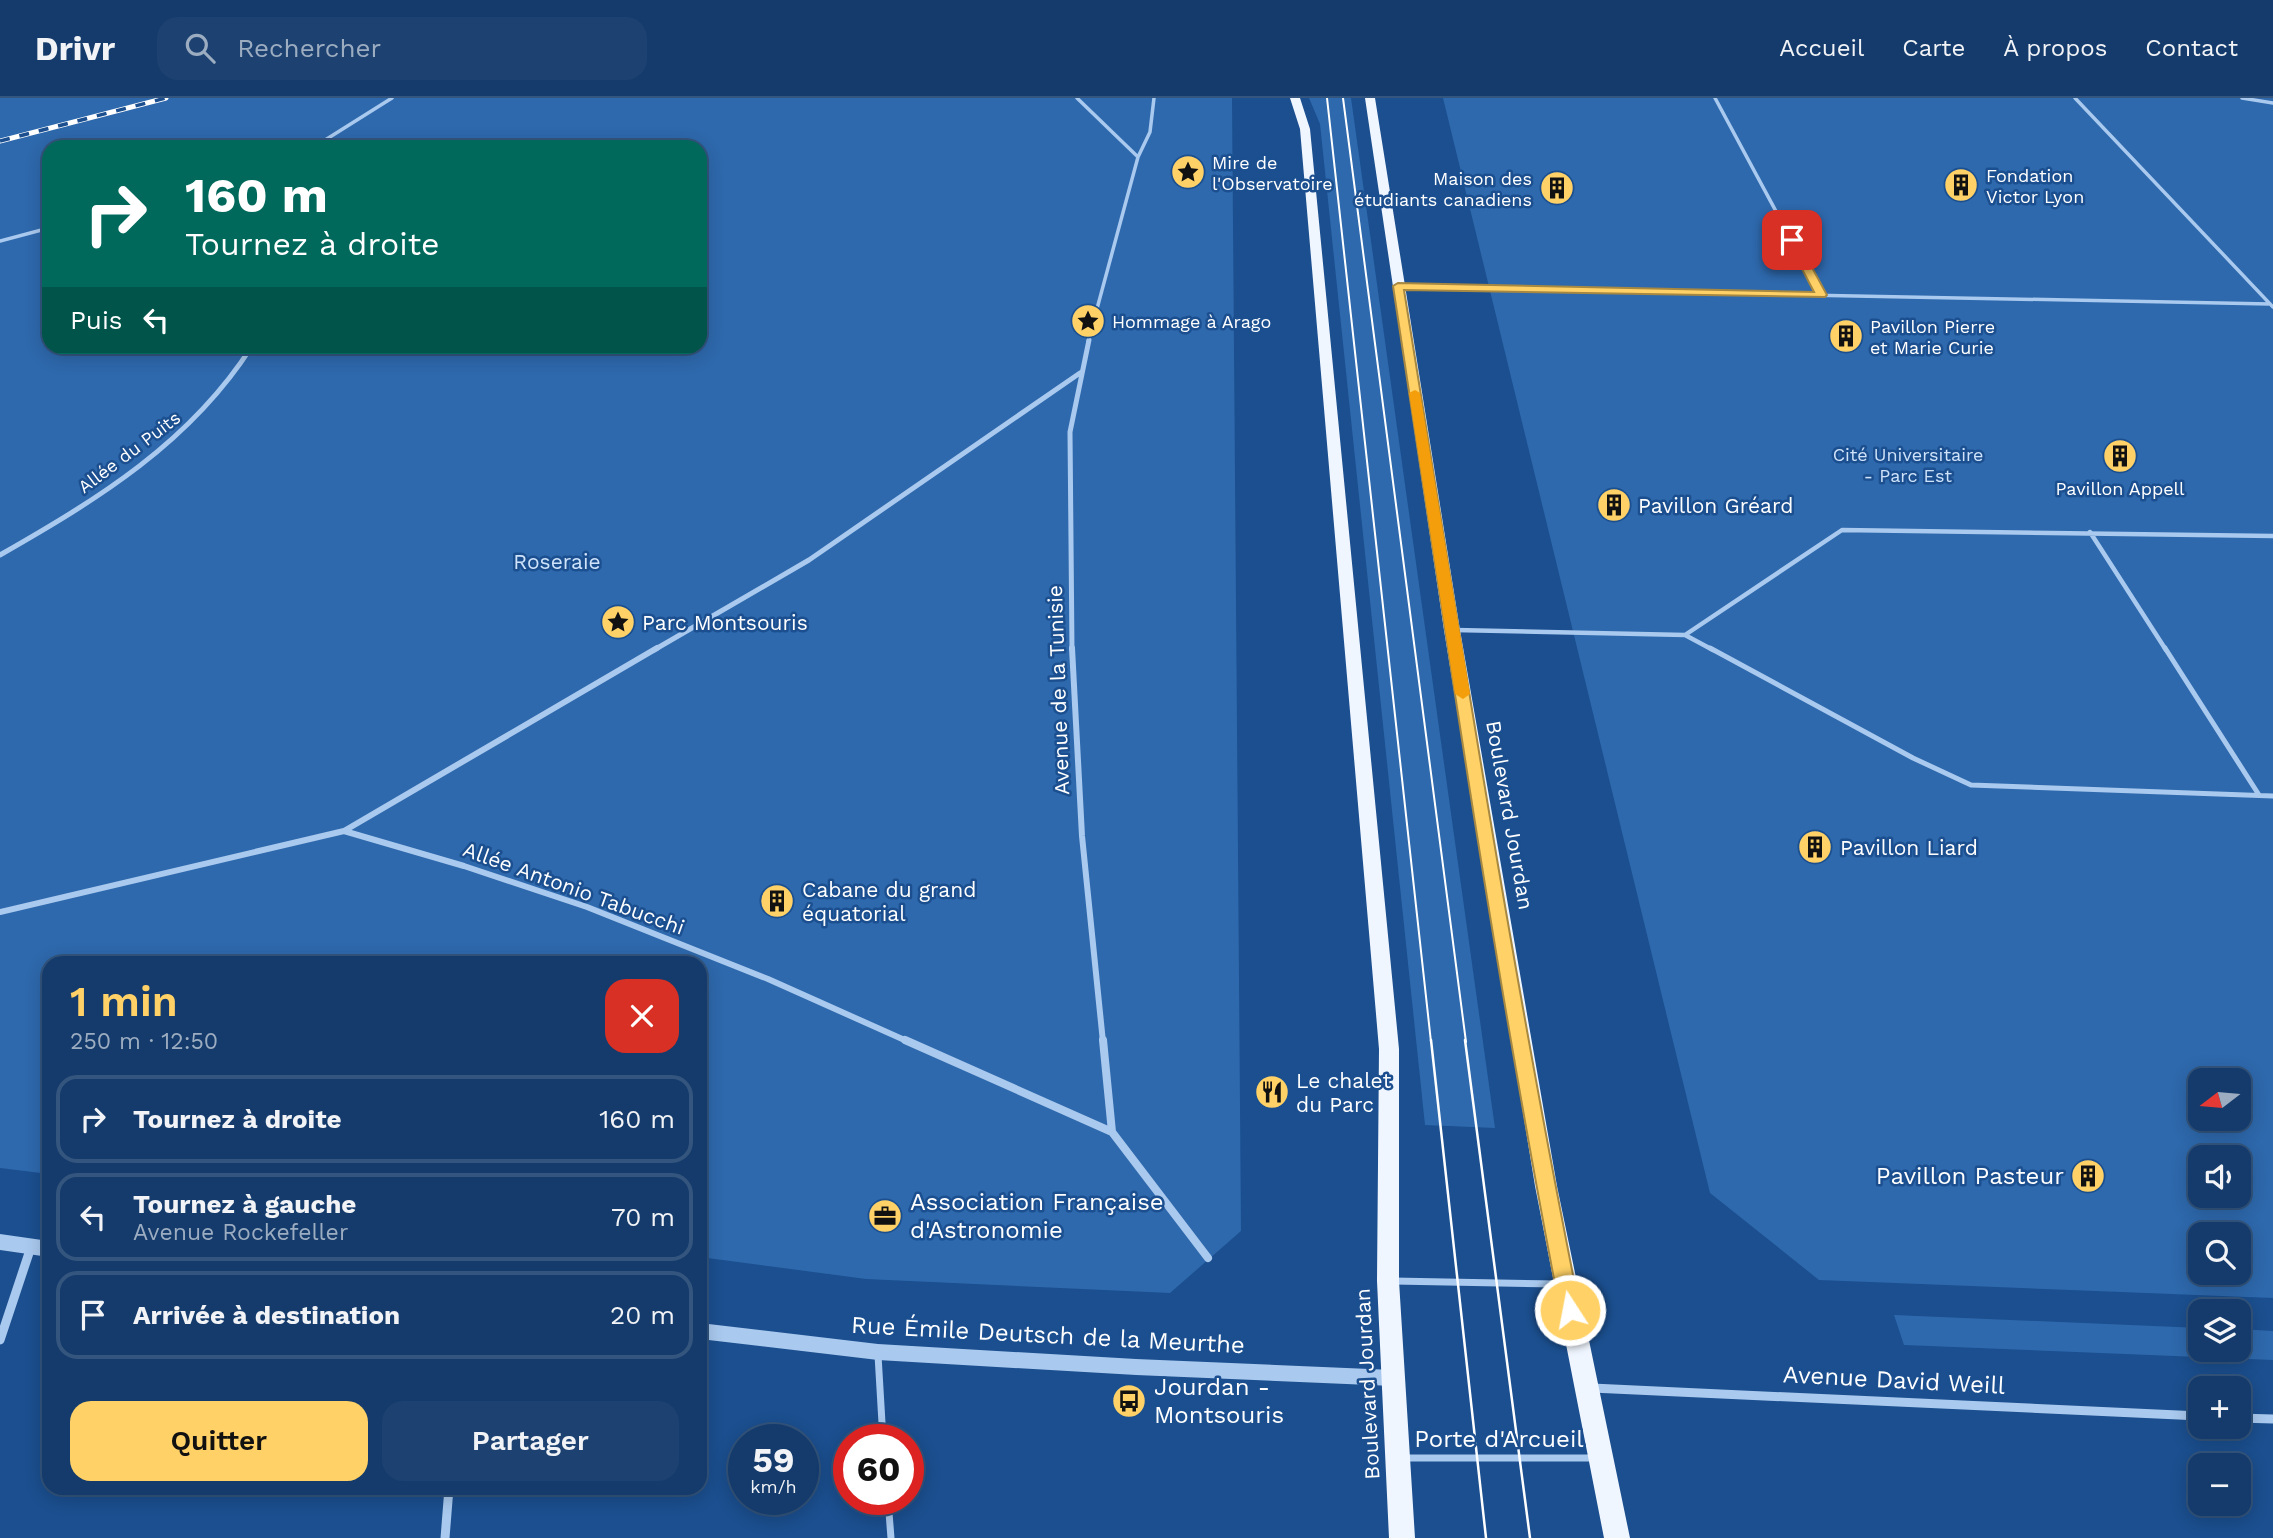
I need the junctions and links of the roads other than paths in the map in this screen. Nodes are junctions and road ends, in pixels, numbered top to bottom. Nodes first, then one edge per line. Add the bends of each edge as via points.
1 (392, 98) edge
2 (1077, 98) edge
3 (1154, 98) edge
4 (1295, 98) edge
5 (1370, 98) edge
6 (1715, 98) edge
7 (2075, 98) edge
8 (2242, 98) edge
9 (2248, 99) edge
10 (2273, 103) edge
11 (325, 140) edge
12 (1138, 157) junction
13 (42, 230) edge
14 (0, 240) edge
15 (1398, 286) junction
16 (1821, 295) junction
17 (2272, 306) edge
18 (247, 354) edge
19 (1080, 373) junction
20 (2090, 532) junction
21 (2273, 536) edge
22 (0, 555) edge
23 (1452, 630) junction
24 (1685, 635) junction
25 (2259, 795) junction
26 (2273, 796) edge
27 (344, 831) junction
28 (0, 912) edge
29 (1112, 1132) junction
30 (0, 1242) edge
31 (32, 1246) junction
32 (42, 1248) edge
33 (1208, 1258) dead end
34 (1388, 1281) junction
35 (1565, 1284) junction
36 (707, 1332) edge
37 (0, 1340) edge
38 (878, 1352) junction
39 (1394, 1378) junction
40 (1586, 1388) junction
41 (2188, 1415) edge
42 (2251, 1418) edge
43 (2273, 1419) edge
44 (882, 1424) edge
45 (1397, 1458) junction
46 (1601, 1458) junction
47 (448, 1495) edge
48 (889, 1515) edge
49 (445, 1538) edge
50 (891, 1538) edge
51 (1402, 1538) edge
52 (1617, 1538) edge

1 - 11 street
2 - 12 street
3 - 12 street, Avenue de la Tunisie via 1150,132
4 - 34 main road, Boulevard Jourdan via 1305,129 1389,1049
5 - 15 main road, Boulevard Jourdan
6 - 16 lane
7 - 17 lane
8 - 9 lane
9 - 10 lane
12 - 19 street, Avenue de la Tunisie
13 - 14 street
15 - 16 lane
15 - 23 main road, Boulevard Jourdan
16 - 17 lane
18 - 22 street, Allée du Puits via 228,385 157,452 56,523
19 - 27 street via 809,560
19 - 29 street, Avenue de la Tunisie via 1070,432 1072,659 1082,836
20 - 21 lane
20 - 24 lane via 1842,530
20 - 25 lane
23 - 24 lane
23 - 35 main road, Boulevard Jourdan
24 - 25 lane via 1971,785
25 - 26 lane
27 - 28 street, Allée Antonio Tabucchi
27 - 29 street, Allée Antonio Tabucchi via 587,907 729,963
29 - 33 street
30 - 31 street
31 - 32 street
31 - 37 street
34 - 35 lane
34 - 39 main road, Boulevard Jourdan
35 - 40 main road, Boulevard Jourdan
36 - 38 street, Rue Émile Deutsch de la Meurthe
38 - 39 street, Rue Émile Deutsch de la Meurthe
38 - 44 lane
39 - 45 main road, Boulevard Jourdan
40 - 41 street, Avenue David Weill
40 - 46 main road, Boulevard Jourdan
42 - 43 street
45 - 46 lane, Porte d'Arcueil
45 - 51 main road, Boulevard Jourdan
46 - 52 main road, Boulevard Jourdan
47 - 49 street
48 - 50 lane

